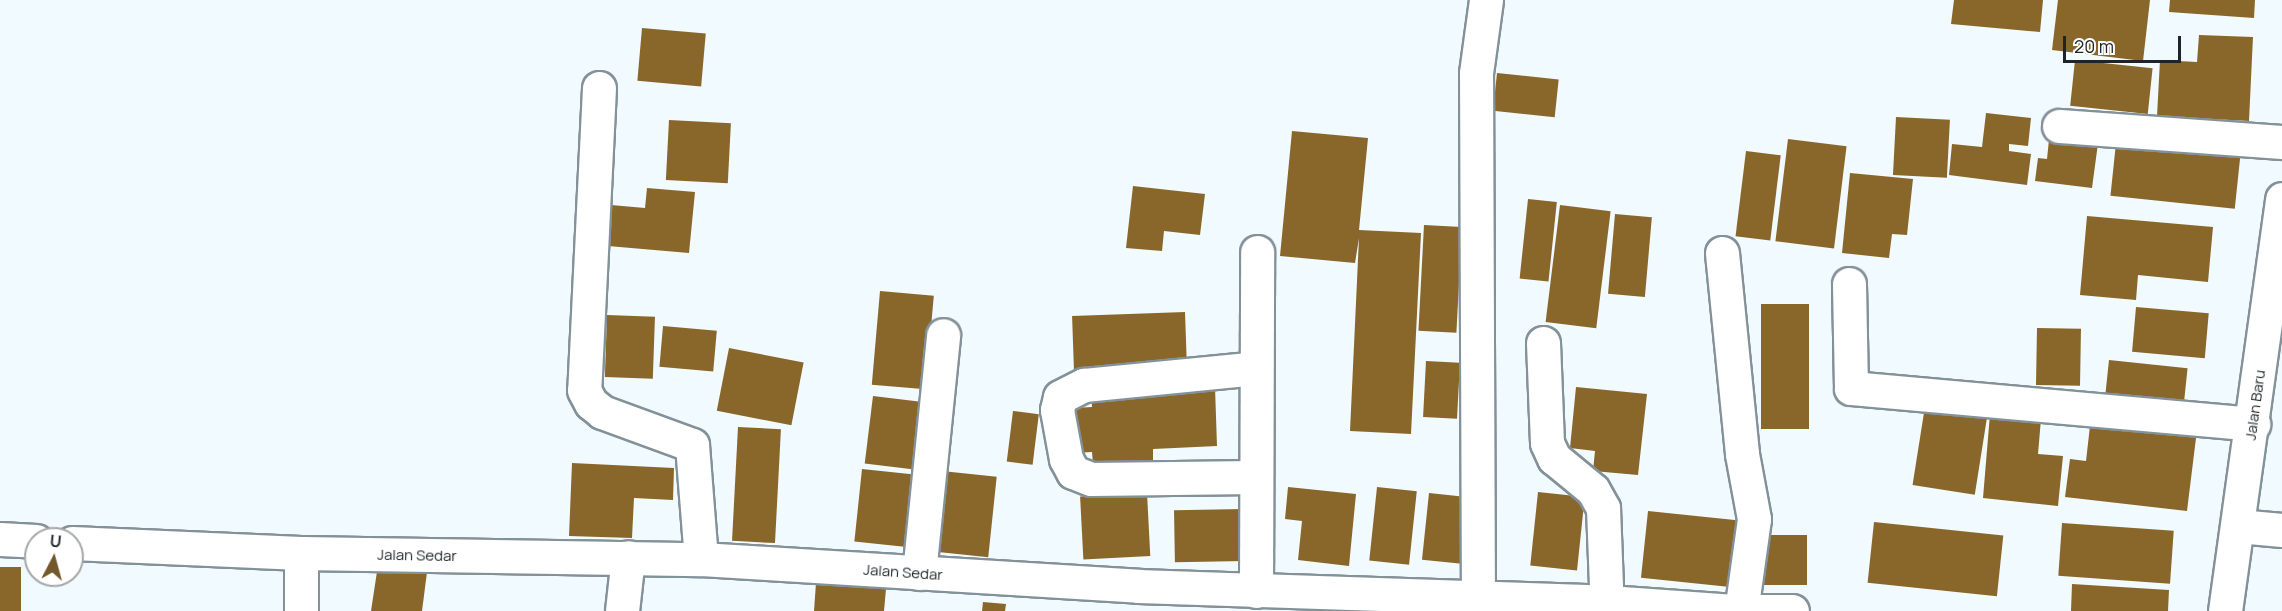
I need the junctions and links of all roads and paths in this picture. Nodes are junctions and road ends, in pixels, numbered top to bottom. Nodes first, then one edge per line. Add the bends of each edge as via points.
1 (1486, 0) edge
2 (599, 88) dead end
3 (2059, 126) dead end
4 (2282, 142) edge
5 (2282, 199) edge
6 (1257, 252) dead end
7 (1722, 253) dead end
8 (2279, 254) edge
9 (1849, 284) dead end
10 (943, 335) dead end
11 (1543, 343) dead end
12 (2273, 344) edge
13 (1256, 368) junction
14 (2253, 424) junction
15 (1255, 477) junction
16 (2238, 526) junction
17 (2282, 530) edge
18 (0, 539) edge
19 (24, 540) edge
20 (84, 544) edge
21 (301, 553) junction
22 (628, 557) junction
23 (701, 559) junction
24 (919, 573) junction
25 (1256, 591) junction
26 (1137, 599) edge
27 (1479, 605) edge
28 (1608, 607) edge
29 (301, 611) edge
30 (622, 611) edge
31 (1734, 611) edge
32 (1765, 611) edge
33 (2225, 611) edge

1 - 27 street via 1476,73
2 - 23 street via 584,390 602,412 692,445
3 - 4 street
5 - 8 street, Jalan Baru
6 - 13 street
7 - 32 street via 1742,454
8 - 12 street, Jalan Baru
9 - 14 street via 1851,388
10 - 24 street
11 - 28 street via 1547,443 1554,458 1593,490 1603,508
12 - 14 street, Jalan Baru
13 - 15 street
13 - 15 street via 1084,385 1060,397 1057,410 1066,459 1073,472 1091,479
14 - 16 street, Jalan Baru
15 - 25 street
16 - 17 street
16 - 33 street, Jalan Baru
18 - 19 street
20 - 21 street, Jalan Sedar
21 - 22 street, Jalan Sedar
21 - 29 street
22 - 23 street, Jalan Sedar
22 - 30 street
23 - 24 street, Jalan Sedar
24 - 26 street, Jalan Sedar
25 - 26 street, Jalan Sedar
25 - 27 street, Jalan Sedar
27 - 28 street, Jalan Sedar
28 - 31 street, Jalan Sedar

